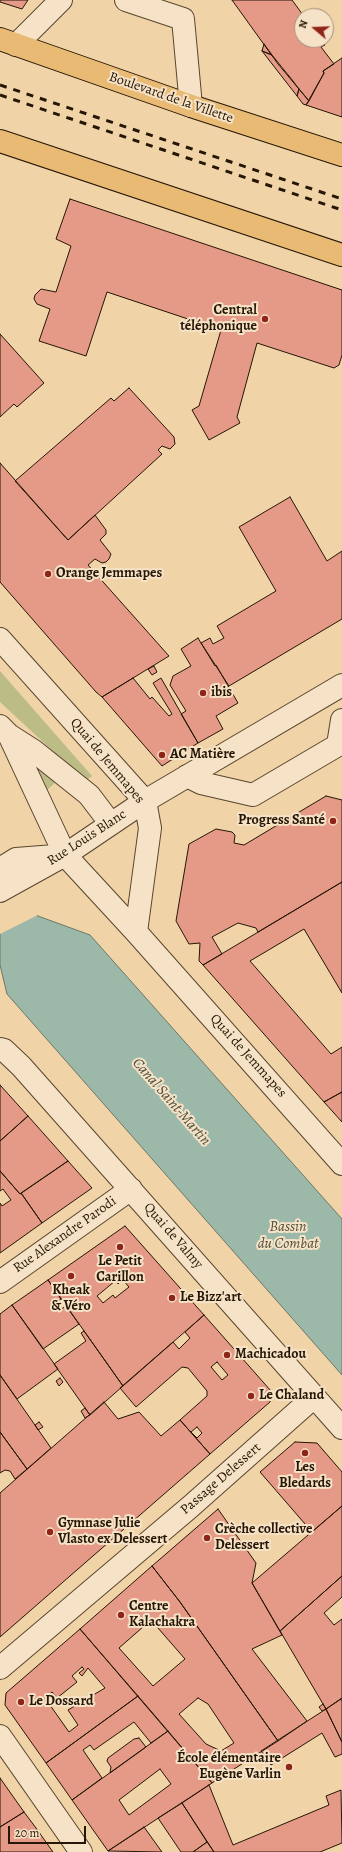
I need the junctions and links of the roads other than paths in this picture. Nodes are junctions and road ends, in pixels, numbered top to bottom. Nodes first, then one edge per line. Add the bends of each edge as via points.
1 (61, 0) edge
2 (126, 0) edge
3 (8, 42) edge
4 (191, 106) junction
5 (0, 141) edge
6 (342, 156) edge
7 (342, 255) edge
8 (0, 639) edge
9 (342, 685) edge
10 (342, 720) edge
11 (5, 730) edge
12 (187, 776) junction
13 (145, 801) junction
14 (111, 824) junction
15 (65, 855) junction
16 (15, 868) edge
17 (0, 891) edge
18 (136, 932) junction
19 (0, 1049) edge
20 (342, 1164) edge
21 (131, 1189) junction
22 (0, 1282) edge
23 (314, 1397) junction
24 (342, 1428) edge
25 (0, 1668) edge
26 (0, 1736) edge
27 (81, 1852) edge

1 - 3 street
2 - 4 street via 183,19
3 - 4 main road, Boulevard de la Villette
4 - 6 main road, Boulevard de la Villette
5 - 7 main road
8 - 13 street, Quai de Jemmapes
9 - 12 street, Rue Louis Blanc
10 - 12 street via 338,745 253,795 201,783
11 - 14 street via 89,795
11 - 15 street, Quai de Jemmapes
12 - 13 street, Rue Louis Blanc
13 - 14 street, Rue Louis Blanc
13 - 18 street, Quai de Jemmapes via 150,828
14 - 15 street, Rue Louis Blanc
15 - 16 street, Rue Louis Blanc
15 - 18 street, Quai de Jemmapes
16 - 17 street, Rue Louis Blanc
18 - 20 street, Quai de Jemmapes
19 - 21 street, Quai de Valmy via 21,1066
21 - 22 street, Rue Alexandre Parodi
21 - 23 street, Quai de Valmy
23 - 24 street, Quai de Valmy
23 - 25 street, Passage Delessert via 190,1507
26 - 27 street

